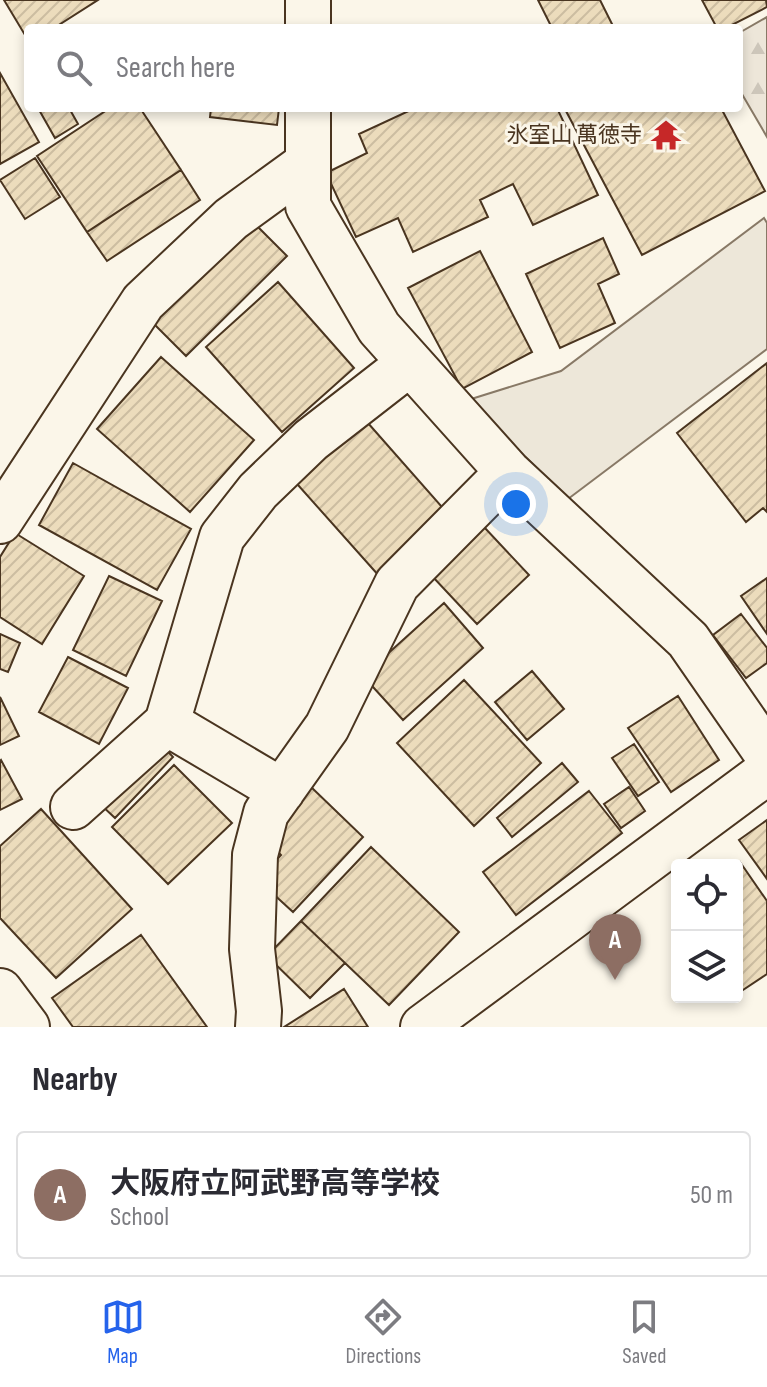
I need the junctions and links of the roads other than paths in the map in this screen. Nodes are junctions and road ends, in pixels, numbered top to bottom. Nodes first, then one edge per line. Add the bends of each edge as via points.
1 (308, 0) edge
2 (308, 24) edge
3 (308, 112) edge
4 (308, 163) junction
5 (410, 363) junction
6 (508, 472) junction
7 (0, 521) edge
8 (167, 723) junction
9 (767, 754) edge
10 (767, 772) edge
11 (282, 791) junction
12 (73, 807) dead end
13 (0, 991) edge
14 (27, 1027) edge
15 (258, 1027) edge
16 (423, 1027) edge

1 - 2 street
3 - 4 street
4 - 5 street via 308,206 379,328
4 - 7 street via 231,219 143,302
5 - 6 street
5 - 8 street via 311,440 258,491 222,537
6 - 9 street via 688,640
6 - 11 street via 397,584 327,727
8 - 11 street
8 - 12 street
10 - 16 street
11 - 15 street via 266,813 255,855 252,949
13 - 14 street

